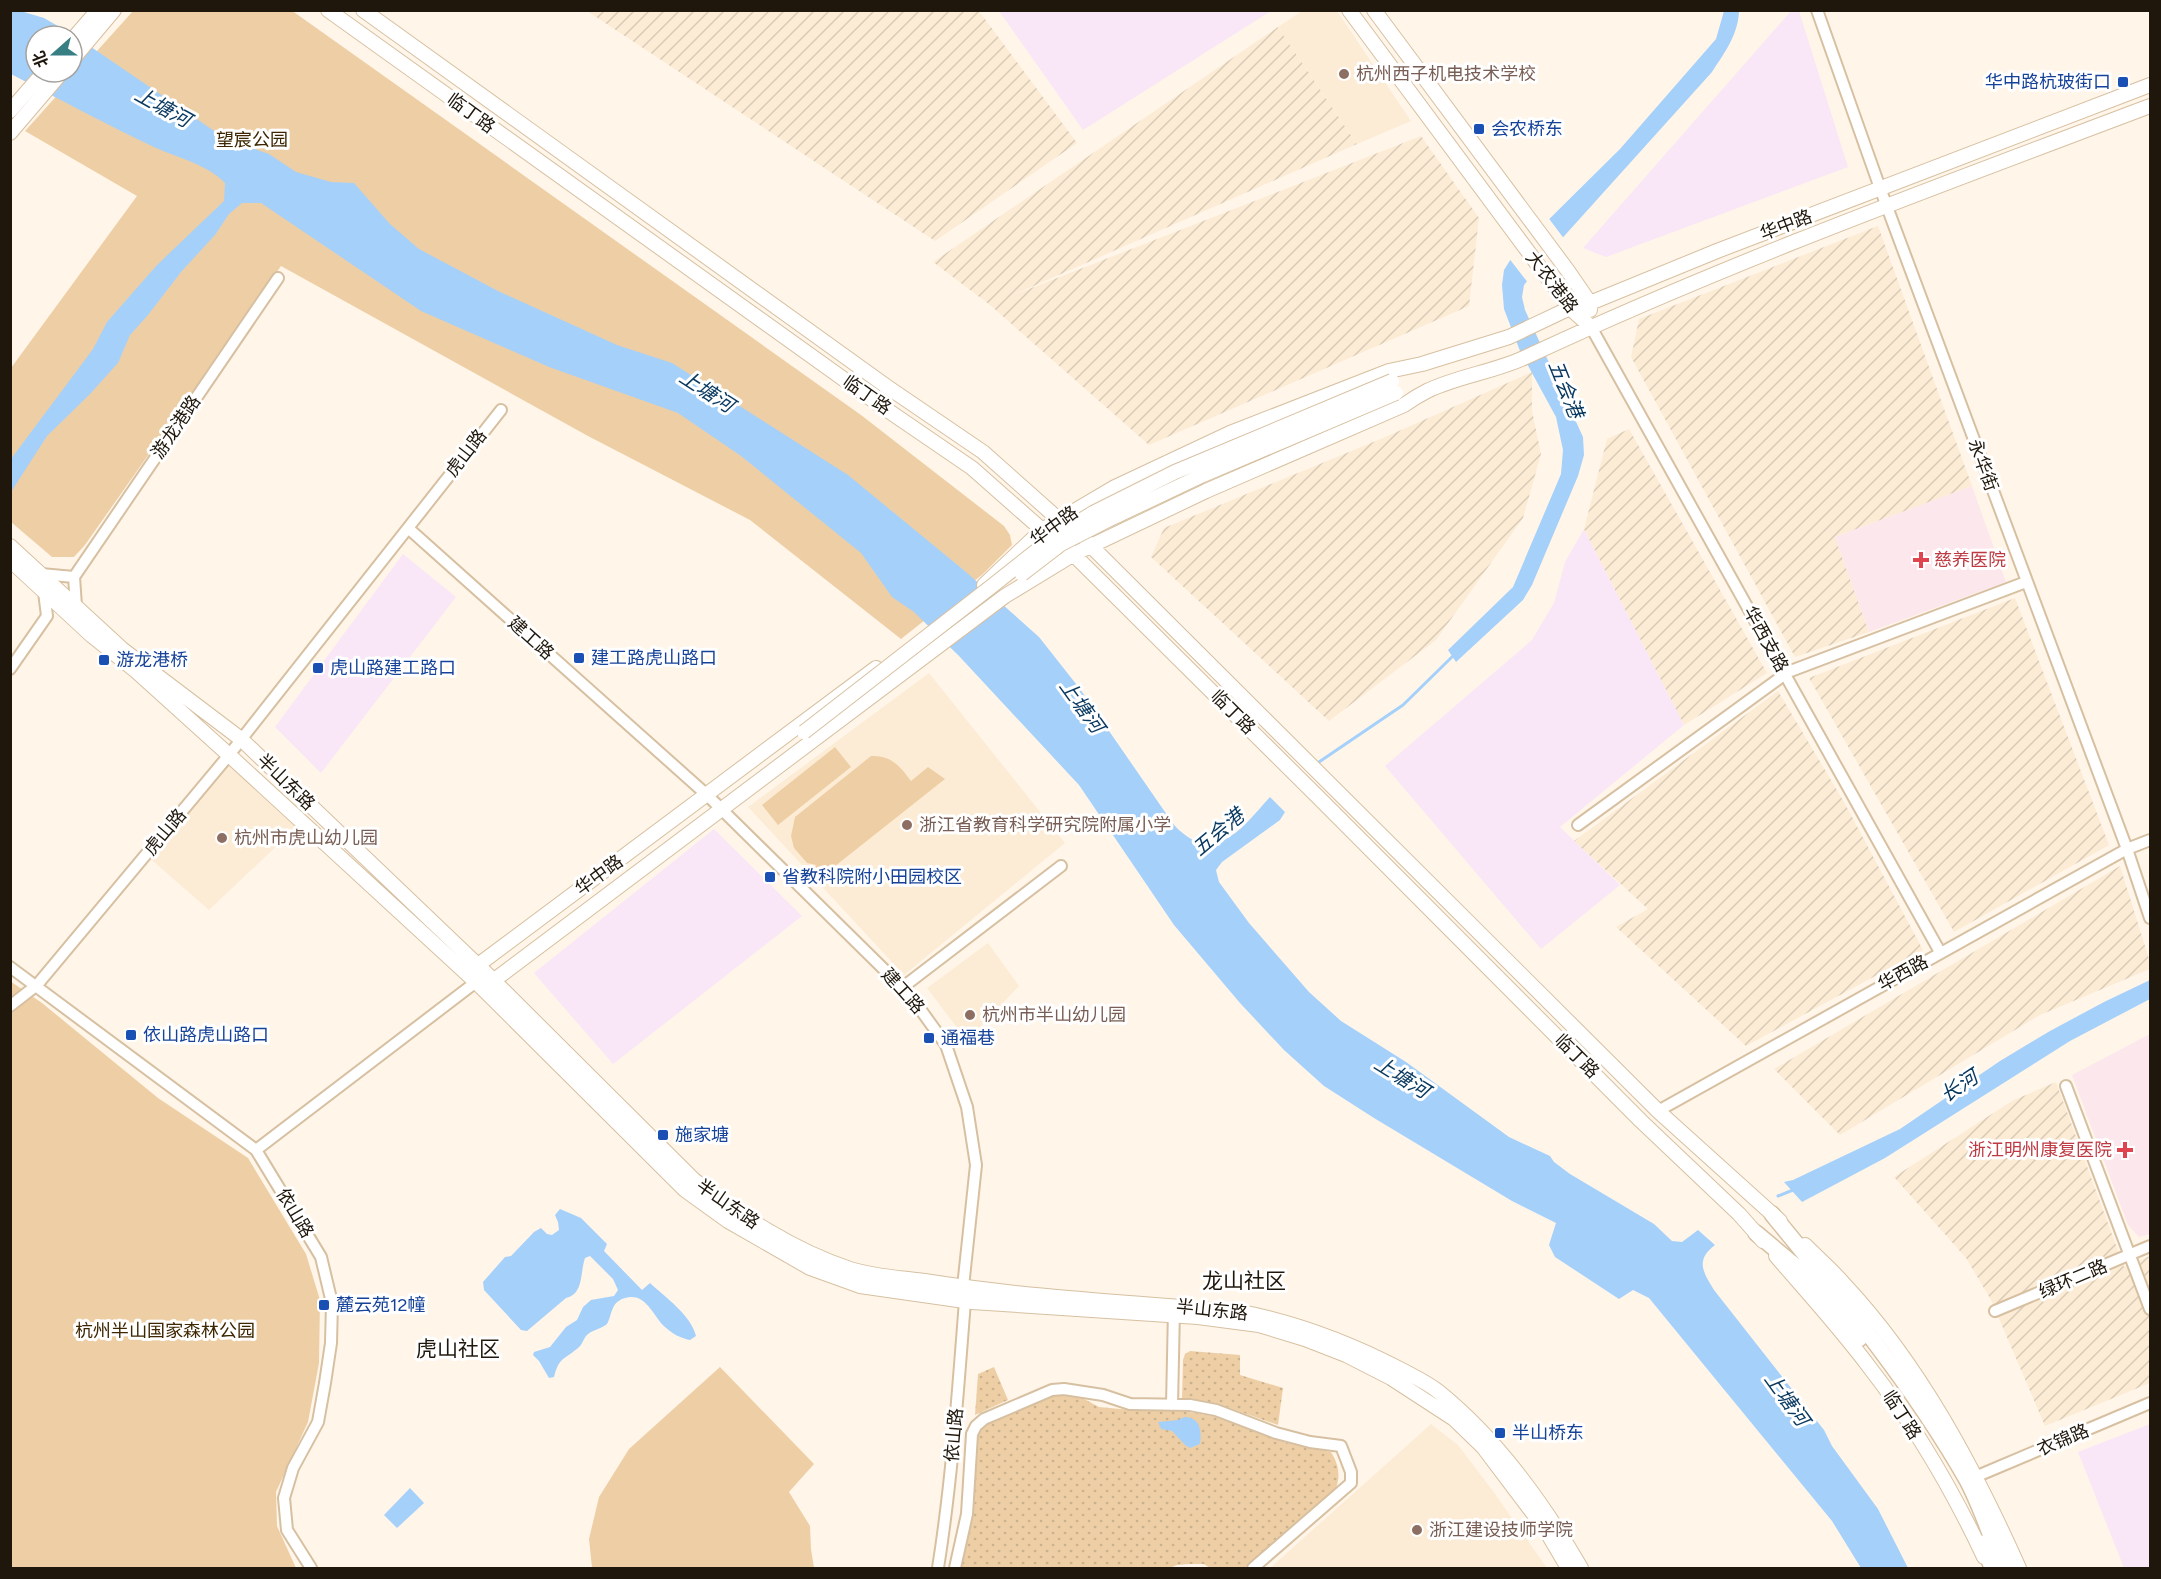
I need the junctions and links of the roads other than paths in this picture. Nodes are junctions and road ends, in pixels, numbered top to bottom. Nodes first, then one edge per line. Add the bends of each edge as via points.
1 (328, 10) edge
2 (363, 10) edge
3 (1349, 10) edge
4 (1374, 10) edge
5 (1817, 10) edge
6 (107, 12) edge
7 (84, 30) edge
8 (84, 44) edge
9 (36, 84) edge
10 (47, 84) edge
11 (2151, 85) edge
12 (20, 106) edge
13 (2151, 106) edge
14 (10, 133) edge
15 (1880, 188) junction
16 (1887, 206) junction
17 (278, 278) dead end
18 (1590, 303) junction
19 (1570, 308) junction
20 (1591, 327) junction
21 (1422, 364) junction
22 (1394, 387) junction
23 (1428, 391) junction
24 (501, 410) dead end
25 (1058, 519) junction
26 (408, 528) junction
27 (1042, 530) junction
28 (10, 546) edge
29 (1092, 546) junction
30 (1074, 554) junction
31 (10, 560) edge
32 (41, 574) junction
33 (74, 576) junction
34 (2026, 582) junction
35 (44, 592) junction
36 (73, 611) junction
37 (47, 616) junction
38 (10, 669) edge
39 (1785, 674) junction
40 (806, 735) junction
41 (241, 739) junction
42 (229, 755) junction
43 (735, 774) junction
44 (745, 790) junction
45 (707, 795) junction
46 (720, 809) junction
47 (1578, 825) dead end
48 (2151, 840) edge
49 (2127, 849) junction
50 (1061, 866) dead end
51 (2151, 918) edge
52 (1940, 952) junction
53 (478, 965) junction
54 (10, 967) edge
55 (493, 981) junction
56 (476, 982) junction
57 (37, 985) junction
58 (903, 987) junction
59 (10, 1006) edge
60 (2066, 1086) dead end
61 (1658, 1111) junction
62 (256, 1150) junction
63 (1772, 1214) junction
64 (1756, 1233) junction
65 (2151, 1246) edge
66 (2130, 1255) junction
67 (1809, 1269) junction
68 (964, 1294) junction
69 (2151, 1309) edge
70 (1174, 1311) junction
71 (1995, 1311) dead end
72 (2151, 1403) edge
73 (1172, 1405) junction
74 (1975, 1477) junction
75 (311, 1569) edge
76 (938, 1569) edge
77 (954, 1569) edge
78 (1253, 1569) edge
79 (1568, 1569) edge
80 (1581, 1569) edge
81 (1990, 1569) edge
82 (2005, 1569) edge
83 (2019, 1569) edge

1 - 27 main road, 临丁路 via 972,468
2 - 25 main road, 临丁路 via 983,452
3 - 19 main road, 大农港路
4 - 18 main road, 大农港路
5 - 15 street, 永华街
6 - 7 main road
6 - 8 main road
9 - 12 main road
10 - 12 main road
11 - 15 main road, 华中路
12 - 14 main road
13 - 16 main road, 华中路
15 - 16 street, 永华街
15 - 18 main road, 华中路
16 - 20 main road, 华中路
16 - 34 street, 永华街
17 - 33 street, 游龙港路
18 - 19 main road, 华中路
18 - 20 main road, 大农港路
19 - 20 main road, 大农港路
19 - 21 main road, 华中路 via 1509,337
20 - 23 main road, 华中路 via 1520,360
20 - 39 street, 华西支路
21 - 22 main road, 华中路
21 - 25 main road, 华中路 via 1389,371 1230,433 1115,487
22 - 23 main road, 华中路
22 - 40 main road, 华中路, bridge via 1061,544
23 - 29 main road, 华中路
24 - 26 street, 虎山路
25 - 27 main road, 华中路
25 - 29 main road, 临丁路
26 - 41 street, 虎山路
26 - 45 street, 建工路
27 - 30 main road, 临丁路
27 - 43 main road, 华中路 via 989,582
28 - 32 main road, 半山东路
29 - 30 main road, 华中路
29 - 61 main road, 临丁路
30 - 44 main road, 华中路 via 1005,596
30 - 64 main road, 临丁路
31 - 35 main road, 半山东路
32 - 33 street
32 - 36 main road, 半山东路
33 - 36 street
34 - 39 street
34 - 49 street, 永华街
35 - 36 main road, 半山东路
35 - 37 street
36 - 37 street
36 - 41 main road, 半山东路
36 - 42 main road, 半山东路 via 112,654
37 - 38 street
39 - 47 street
39 - 52 street, 华西支路
40 - 43 main road, 华中路
40 - 44 main road, 华中路
41 - 42 street, 虎山路
41 - 53 main road, 半山东路
42 - 56 main road, 半山东路
42 - 57 street, 虎山路
43 - 45 main road, 华中路
44 - 46 main road, 华中路
45 - 46 street, 建工路
45 - 53 main road, 华中路
46 - 55 main road, 华中路
46 - 58 street, 建工路
48 - 49 street, 华西路
49 - 51 street, 永华街
49 - 52 street, 华西路
50 - 58 street
52 - 61 street, 华西路
53 - 55 main road, 半山东路
53 - 56 main road
54 - 57 street, 依山路
55 - 56 main road
55 - 68 main road, 半山东路 via 694,1180 729,1206 784,1241 822,1259 853,1270
56 - 62 street
56 - 68 main road, 半山东路 via 685,1190 728,1221 810,1268 860,1286
57 - 59 street, 虎山路
57 - 62 street, 依山路
58 - 68 street, 建工路 via 946,1045 967,1107 976,1165
60 - 66 street
61 - 63 main road, 临丁路
62 - 75 street, 依山路 via 321,1257 332,1303 331,1343 318,1422 293,1468 284,1498 287,1530
63 - 67 highway
63 - 74 main road, 临丁路 via 1844,1283 1890,1340
64 - 67 highway
64 - 81 main road, 临丁路 via 1870,1368 1902,1413
65 - 66 street, 绿环二路
66 - 69 street
66 - 71 street, 绿环二路
67 - 81 highway via 1936,1443 1966,1498
67 - 82 highway via 1886,1360 1942,1441 1968,1482
68 - 70 main road, 半山东路
68 - 76 street, 依山路
70 - 73 street
70 - 79 main road, 半山东路 via 1305,1339 1401,1384 1454,1419 1483,1447 1545,1528
70 - 80 main road, 半山东路 via 1242,1312 1270,1317 1341,1341 1438,1391 1489,1439 1517,1473 1553,1520
72 - 74 street, 衣锦路
73 - 77 street via 1130,1404 1098,1394 1052,1390 984,1419 972,1434 966,1514
73 - 78 street via 1216,1410 1276,1433 1341,1446 1352,1483
74 - 83 main road, 临丁路

